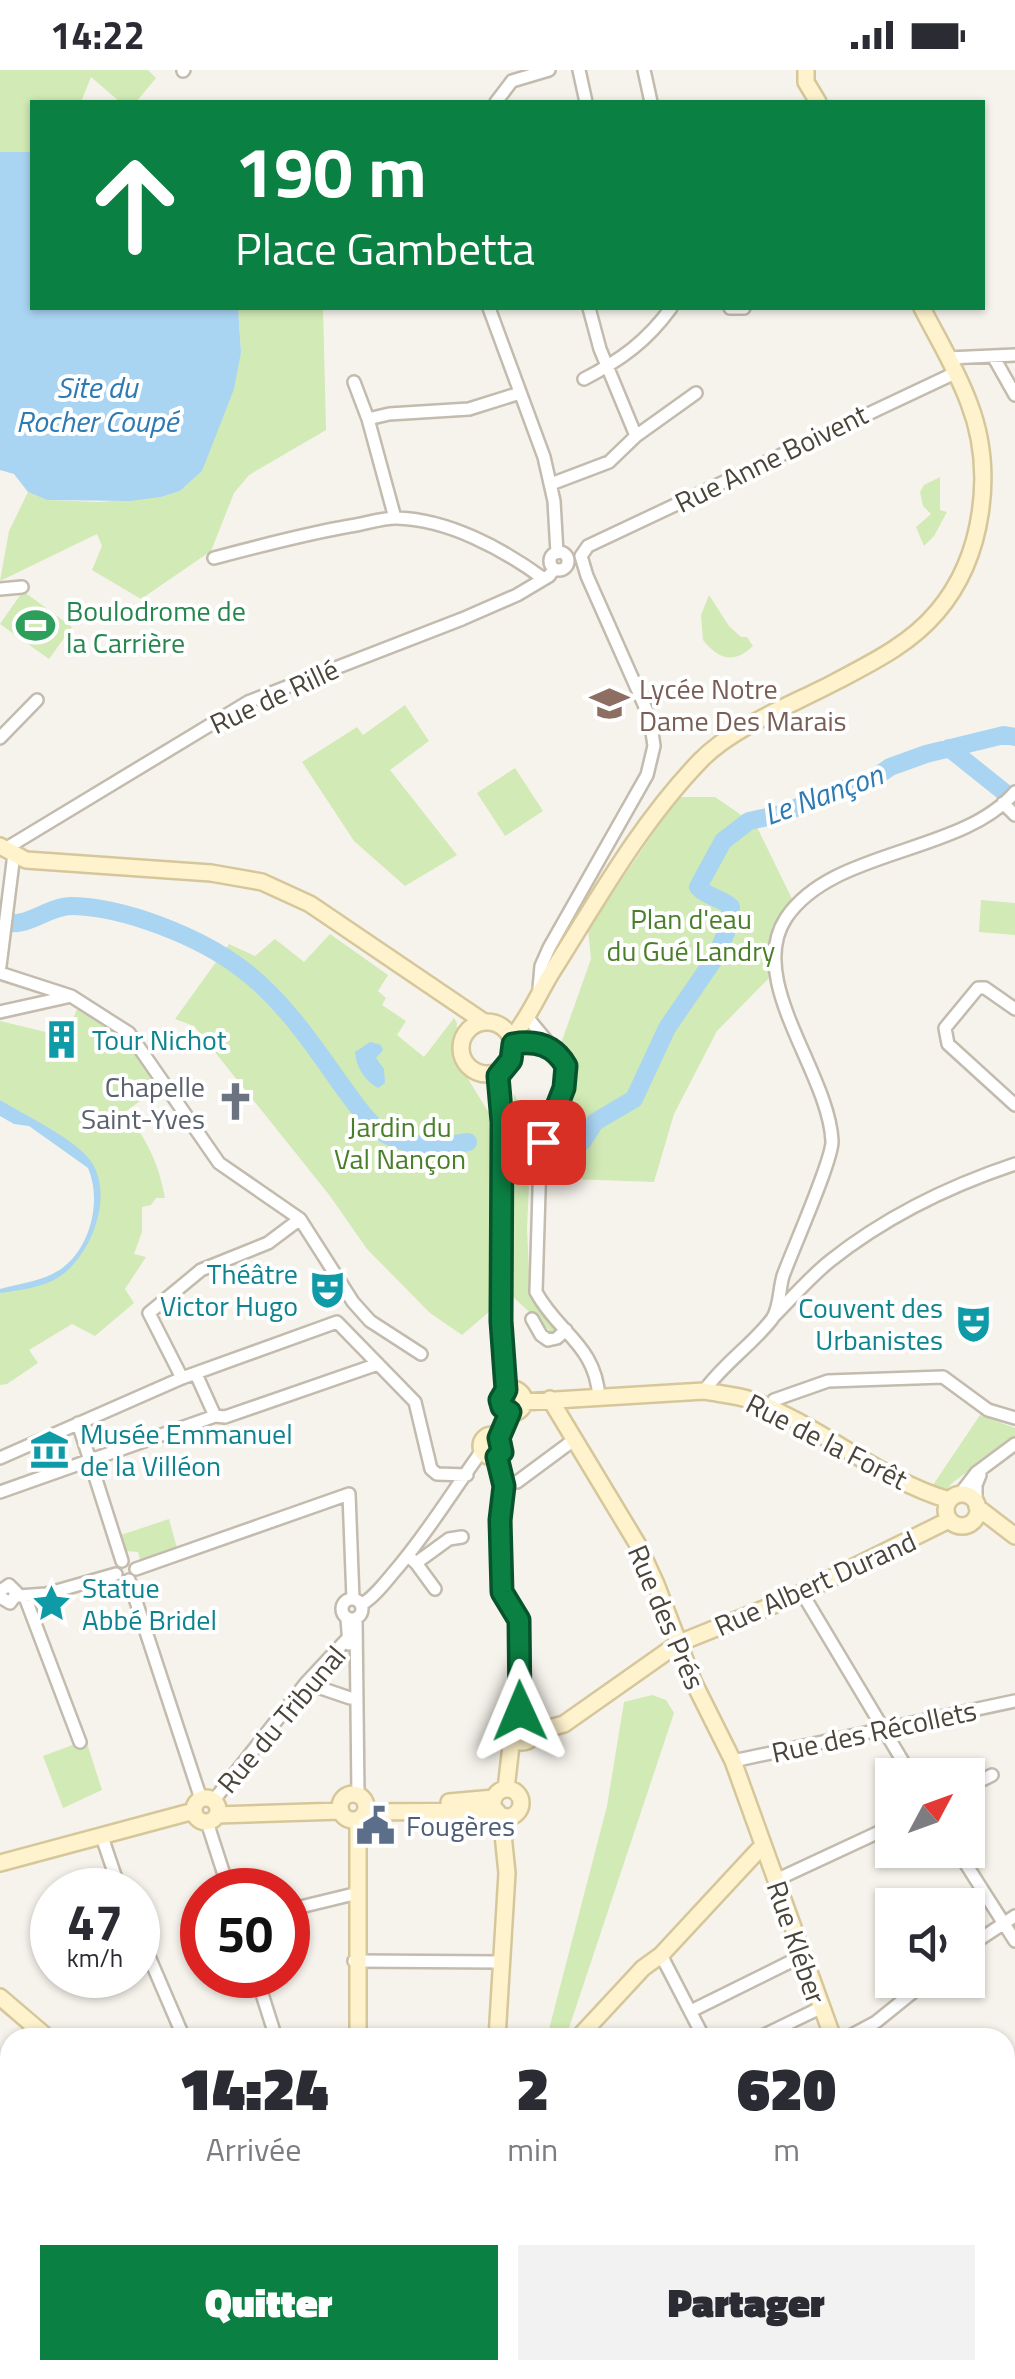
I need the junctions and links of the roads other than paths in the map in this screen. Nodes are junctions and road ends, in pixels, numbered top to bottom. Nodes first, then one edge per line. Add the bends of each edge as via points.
1 (549, 70) edge
2 (579, 70) edge
3 (644, 70) edge
4 (806, 70) edge
5 (817, 70) edge
6 (510, 75) edge
7 (497, 100) edge
8 (586, 100) edge
9 (651, 100) edge
10 (817, 100) edge
11 (818, 100) edge
12 (490, 310) edge
13 (590, 310) edge
14 (670, 310) edge
15 (923, 310) edge
16 (993, 356) junction
17 (1015, 356) edge
18 (952, 365) junction
19 (607, 367) junction
20 (584, 379) dead end
21 (354, 382) dead end
22 (520, 393) junction
23 (696, 393) dead end
24 (1015, 395) edge
25 (368, 419) junction
26 (636, 436) junction
27 (551, 484) junction
28 (395, 518) junction
29 (585, 551) junction
30 (214, 558) dead end
31 (561, 561) junction
32 (586, 572) junction
33 (544, 579) junction
34 (22, 587) dead end
35 (0, 589) edge
36 (37, 700) dead end
37 (1, 735) edge
38 (1011, 798) edge
39 (1015, 815) edge
40 (6, 850) edge
41 (1, 948) edge
42 (0, 970) edge
43 (542, 985) junction
44 (71, 996) junction
45 (1015, 1009) edge
46 (0, 1012) edge
47 (527, 1017) junction
48 (476, 1025) junction
49 (509, 1036) junction
50 (552, 1048) junction
51 (491, 1073) junction
52 (1015, 1105) edge
53 (1015, 1164) edge
54 (300, 1220) junction
55 (774, 1316) junction
56 (532, 1319) dead end
57 (566, 1330) junction
58 (385, 1333) junction
59 (368, 1353) junction
60 (420, 1354) dead end
61 (378, 1364) junction
62 (196, 1374) junction
63 (182, 1378) junction
64 (704, 1391) junction
65 (599, 1398) junction
66 (550, 1399) junction
67 (512, 1407) junction
68 (768, 1408) junction
69 (215, 1416) junction
70 (1015, 1418) edge
71 (78, 1423) junction
72 (575, 1439) junction
73 (1015, 1444) edge
74 (489, 1454) junction
75 (0, 1458) edge
76 (90, 1460) junction
77 (984, 1466) junction
78 (467, 1474) junction
79 (503, 1481) junction
80 (0, 1492) edge
81 (955, 1497) junction
82 (976, 1510) junction
83 (949, 1520) junction
84 (462, 1537) dead end
85 (1015, 1537) edge
86 (412, 1559) junction
87 (122, 1561) junction
88 (0, 1572) edge
89 (116, 1574) junction
90 (132, 1575) junction
91 (436, 1589) dead end
92 (802, 1592) junction
93 (1, 1594) edge
94 (21, 1596) junction
95 (357, 1602) junction
96 (352, 1618) junction
97 (348, 1638) junction
98 (679, 1643) junction
99 (306, 1683) junction
100 (350, 1698) junction
101 (1015, 1702) edge
102 (530, 1724) junction
103 (883, 1730) junction
104 (516, 1740) junction
105 (80, 1742) dead end
106 (900, 1758) edge
107 (733, 1761) junction
108 (992, 1774) dead end
109 (985, 1778) edge
110 (505, 1803) junction
111 (354, 1807) junction
112 (208, 1809) junction
113 (875, 1834) edge
114 (102, 1837) junction
115 (763, 1845) junction
116 (0, 1863) edge
117 (113, 1868) edge
118 (223, 1868) edge
119 (969, 1868) edge
120 (776, 1880) junction
121 (355, 1894) junction
122 (310, 1905) edge
123 (1015, 1916) edge
124 (1003, 1924) junction
125 (985, 1936) edge
126 (1015, 1941) edge
127 (661, 1954) junction
128 (802, 1956) junction
129 (355, 1961) junction
130 (500, 1962) junction
131 (160, 1982) edge
132 (0, 1997) edge
133 (263, 1998) edge
134 (906, 1998) edge
135 (820, 2008) junction
136 (692, 2011) junction
137 (36, 2028) edge
138 (180, 2028) edge
139 (273, 2028) edge
140 (356, 2028) edge
141 (497, 2028) edge
142 (587, 2028) edge
143 (700, 2028) edge
144 (779, 2028) edge
145 (829, 2028) edge
146 (865, 2028) edge

1 - 6 street
2 - 8 street
3 - 9 street
4 - 10 main road
5 - 11 main road
6 - 7 street
12 - 22 street
13 - 19 street
14 - 19 street via 654,332
15 - 18 main road
16 - 17 street
16 - 18 street
16 - 24 street
18 - 29 street, Rue Anne Boivent
18 - 43 main road via 982,456 974,540 952,590 918,632 886,655 704,756 627,855
19 - 20 street
19 - 26 street
21 - 25 street
22 - 25 street via 469,409
22 - 27 street
23 - 26 street
25 - 28 street
26 - 27 street via 609,462
27 - 31 street
28 - 30 street
28 - 33 street via 464,534
29 - 31 street
29 - 32 street
31 - 32 street
31 - 33 street, Rue de Rillé
32 - 43 street via 650,718 654,746 647,775 549,948
33 - 40 street, Rue de Rillé via 462,619 248,702
34 - 35 street
36 - 37 street
38 - 39 street
38 - 55 street via 985,818 816,886 778,933 774,976 826,1107 833,1144
40 - 41 street
40 - 48 main road via 26,860 262,882 310,904
41 - 42 street
42 - 44 street
43 - 47 main road
43 - 49 main road
44 - 46 street
44 - 54 street via 136,1040 219,1163
45 - 52 street via 978,988 945,1028 948,1044
47 - 49 main road
47 - 50 street
48 - 49 main road
48 - 51 main road via 461,1044 464,1060 476,1072
49 - 50 street
49 - 51 main road via 511,1060
50 - 57 street via 567,1072 540,1158 536,1292
51 - 67 main road via 502,1122 506,1390 520,1392
53 - 55 street via 889,1220 828,1263
54 - 58 street via 354,1302
54 - 63 street via 268,1244 201,1270 149,1313
55 - 64 street
56 - 57 street via 548,1340
57 - 65 street via 588,1354
58 - 59 street
58 - 60 street
59 - 61 street
59 - 62 street via 336,1322
61 - 69 street
61 - 78 street via 419,1408 431,1469
62 - 63 street
62 - 69 street
63 - 71 street
64 - 65 main road, Rue de la Forêt
64 - 68 main road, Rue de la Forêt
65 - 66 main road, Rue de la Forêt
66 - 67 main road, Rue de la Forêt
66 - 72 main road, Rue des Prés
67 - 74 main road via 494,1436 503,1448
68 - 70 street via 828,1381 943,1377 988,1410
68 - 81 main road, Rue de la Forêt via 874,1466
69 - 76 street
71 - 75 street
71 - 76 street
72 - 79 street via 517,1482
72 - 98 main road, Rue des Prés via 638,1544
73 - 77 street
74 - 78 street
74 - 79 main road
76 - 80 street
76 - 87 street
77 - 81 street
77 - 82 street
78 - 86 street
79 - 102 main road via 502,1592 519,1620
81 - 82 main road via 969,1496
81 - 83 main road via 946,1508
82 - 83 main road via 964,1526
82 - 85 main road
83 - 92 main road, Rue Albert Durand
84 - 86 street
86 - 91 street
86 - 95 street via 370,1600
87 - 89 street
87 - 90 street via 131,1562
88 - 93 street
89 - 90 street
89 - 94 street
90 - 95 street via 349,1494
90 - 112 street
92 - 98 main road, Rue Albert Durand
92 - 103 street
93 - 94 street via 10,1603
94 - 105 street
95 - 96 street via 360,1614
95 - 96 street via 342,1606
96 - 97 street
96 - 111 street
97 - 99 street, Rue du Tribunal
97 - 100 street
98 - 102 main road, Rue Albert Durand via 581,1712
98 - 107 main road, Rue des Prés
99 - 100 street
99 - 112 street, Rue du Tribunal
100 - 111 street
101 - 103 street, Rue des Récollets
102 - 104 main road via 532,1738
102 - 104 main road via 510,1725
103 - 106 street
103 - 107 street, Rue des Récollets
104 - 110 main road
107 - 115 main road, Rue des Prés
108 - 109 street
110 - 111 main road
110 - 130 main road
111 - 112 main road
111 - 121 main road
112 - 114 main road
112 - 118 street
113 - 120 street
114 - 116 main road
114 - 117 street
115 - 120 main road, Rue Kléber
115 - 127 main road
119 - 124 street
120 - 128 main road, Rue Kléber
121 - 122 street
121 - 129 main road
123 - 124 street
124 - 125 street
124 - 126 street
127 - 136 street
127 - 142 main road
128 - 135 main road, Rue Kléber
128 - 136 street
129 - 130 street
129 - 140 main road
130 - 141 main road
131 - 138 street
132 - 137 main road
133 - 139 street
134 - 146 street
135 - 144 street
135 - 145 main road, Rue Kléber
136 - 143 street

